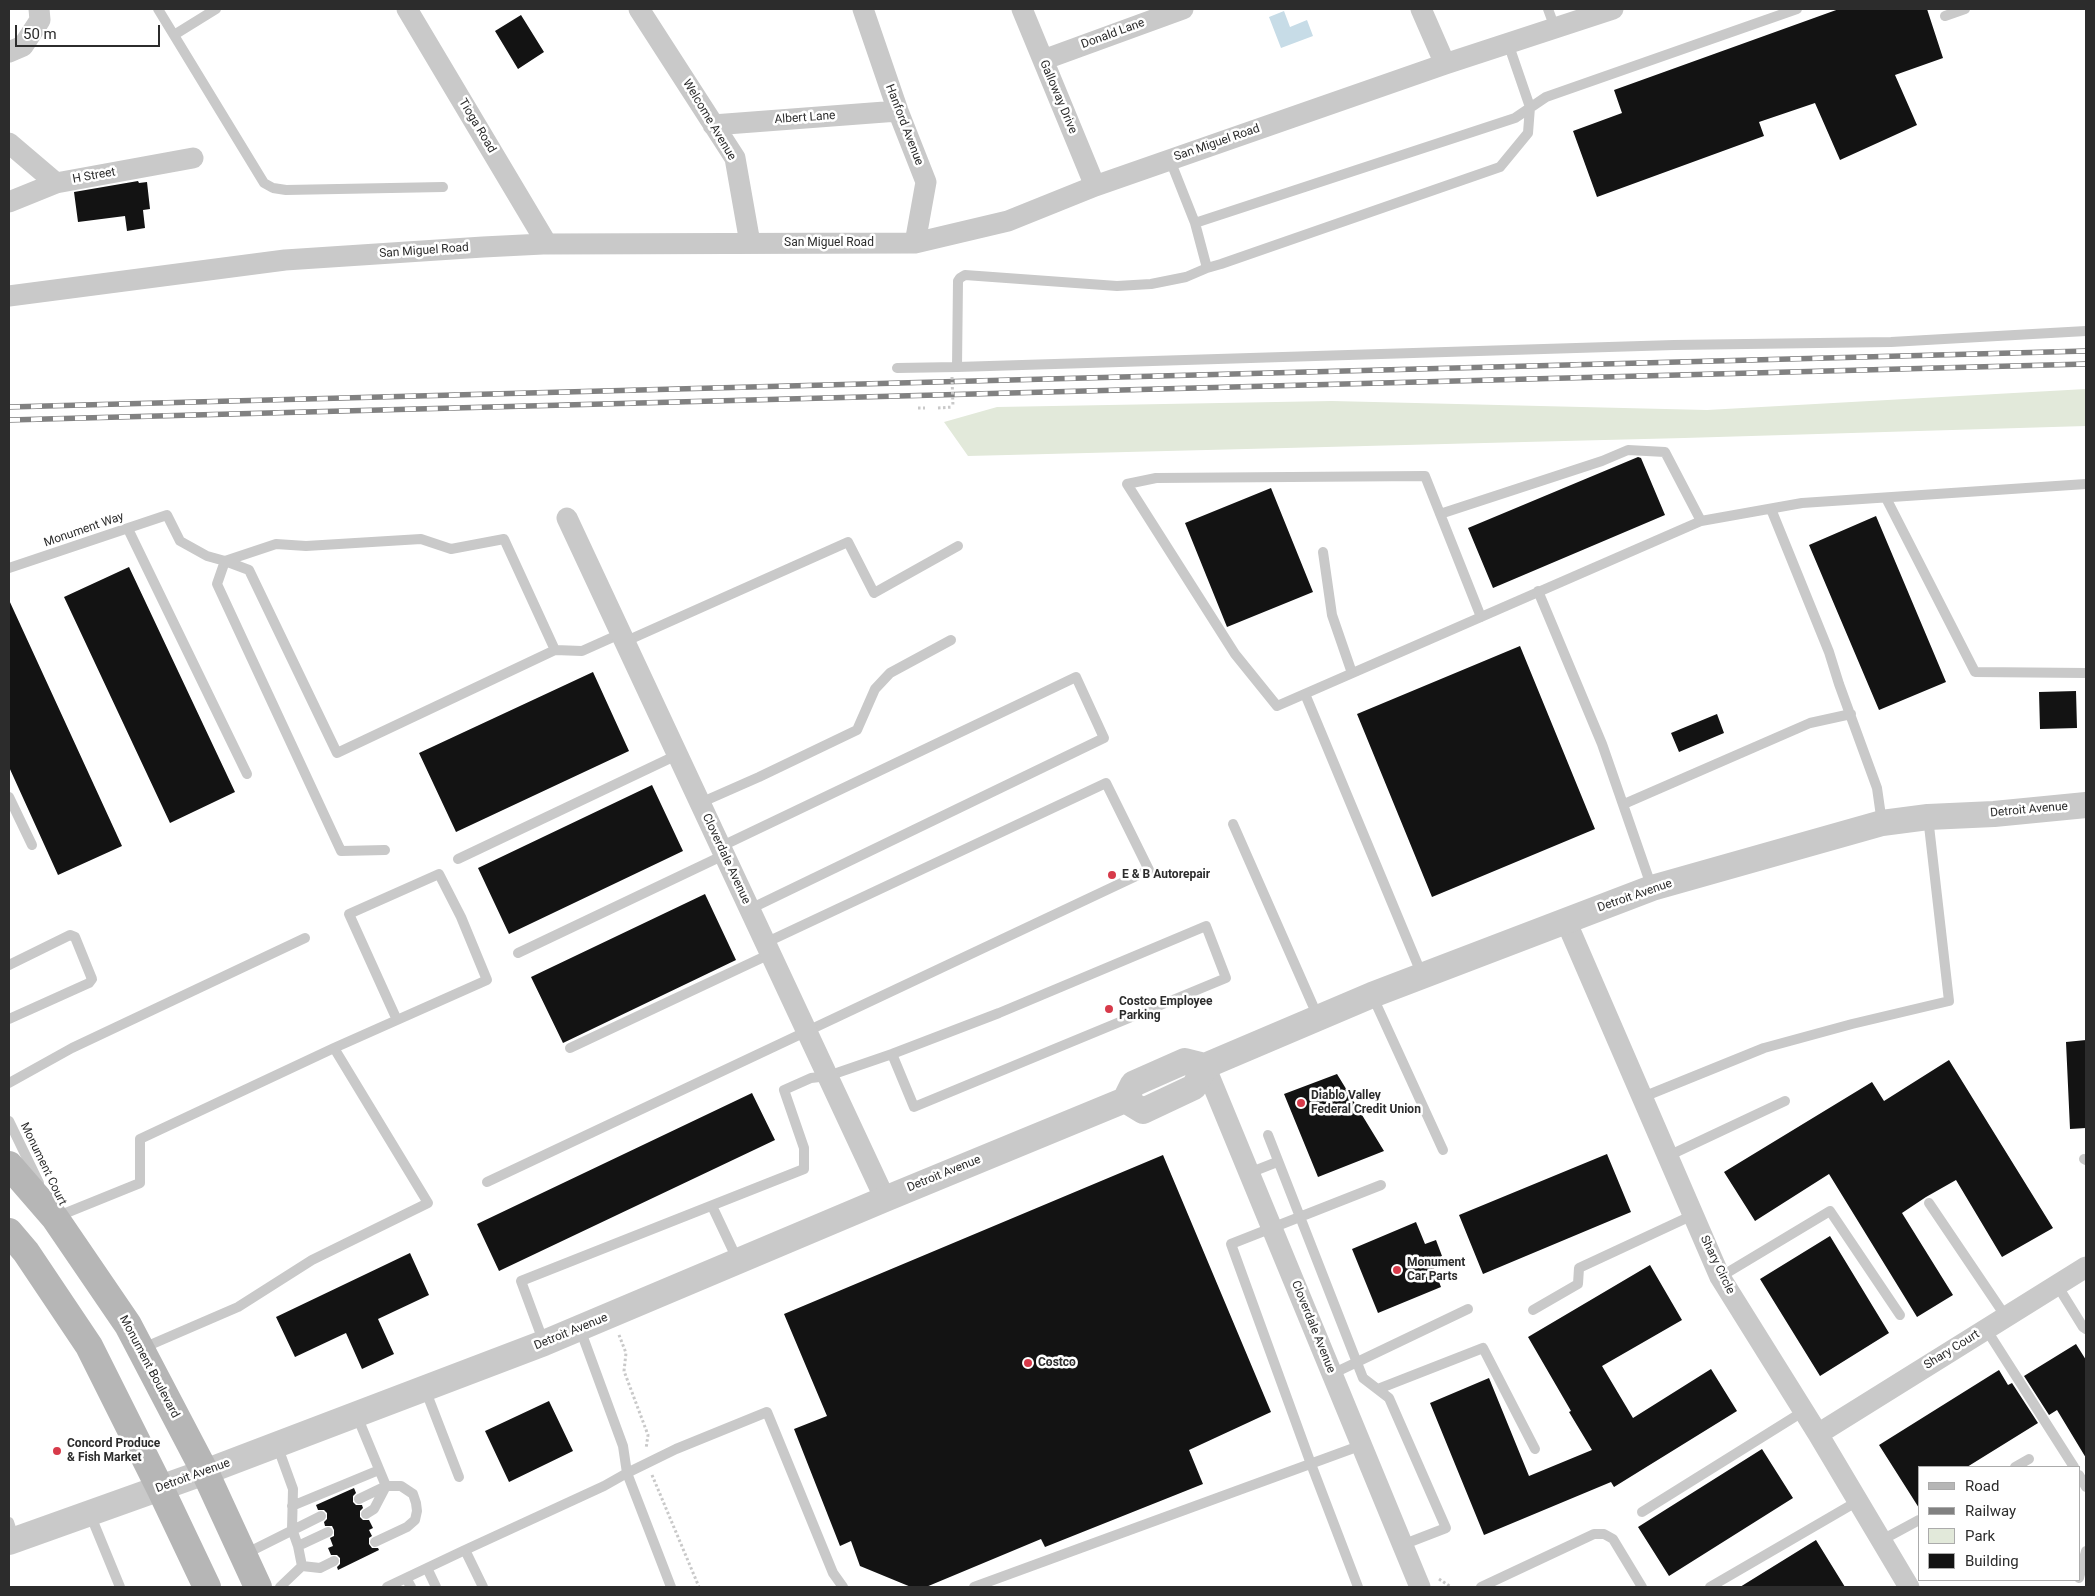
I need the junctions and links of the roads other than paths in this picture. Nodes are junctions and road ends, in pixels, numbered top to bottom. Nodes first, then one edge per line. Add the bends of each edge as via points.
1 (39, 9) edge
2 (158, 9) edge
3 (216, 9) edge
4 (407, 9) edge
5 (639, 9) edge
6 (863, 9) edge
7 (1022, 9) edge
8 (1183, 9) edge
9 (1421, 9) edge
10 (1613, 9) edge
11 (1797, 9) edge
12 (1965, 9) edge
13 (1945, 16) dead end
14 (1552, 18) edge
15 (174, 35) junction
16 (1508, 43) junction
17 (9, 52) edge
18 (1043, 60) junction
19 (1445, 64) junction
20 (1530, 108) junction
21 (898, 111) junction
22 (713, 125) junction
23 (9, 143) edge
24 (193, 158) dead end
25 (1170, 160) junction
26 (56, 183) junction
27 (1095, 186) junction
28 (443, 187) dead end
29 (9, 202) edge
30 (1195, 223) junction
31 (750, 243) junction
32 (914, 243) junction
33 (547, 244) junction
34 (1207, 268) junction
35 (9, 296) edge
36 (2086, 331) edge
37 (957, 366) junction
38 (897, 368) dead end
39 (2086, 484) edge
40 (1886, 498) junction
41 (1770, 509) junction
42 (1440, 514) junction
43 (567, 518) dead end
44 (1701, 522) junction
45 (128, 528) junction
46 (958, 546) dead end
47 (1323, 552) dead end
48 (225, 561) junction
49 (9, 568) edge
50 (1538, 591) junction
51 (1481, 616) junction
52 (622, 638) junction
53 (951, 640) dead end
54 (555, 650) junction
55 (1352, 673) junction
56 (2086, 673) edge
57 (1305, 694) junction
58 (1851, 714) junction
59 (677, 755) junction
60 (247, 774) dead end
61 (9, 797) edge
62 (700, 802) junction
63 (1624, 804) junction
64 (2086, 805) edge
65 (1928, 817) junction
66 (1882, 823) junction
67 (1233, 824) dead end
68 (32, 845) dead end
69 (385, 850) dead end
70 (722, 851) junction
71 (458, 859) dead end
72 (1652, 888) junction
73 (750, 909) junction
74 (1566, 921) junction
75 (305, 938) dead end
76 (768, 948) junction
77 (518, 953) dead end
78 (9, 964) edge
79 (1422, 976) junction
80 (1372, 995) junction
81 (1319, 1018) junction
82 (9, 1019) edge
83 (397, 1020) junction
84 (807, 1031) junction
85 (334, 1048) junction
86 (570, 1048) dead end
87 (892, 1054) junction
88 (1205, 1066) junction
89 (828, 1076) junction
90 (9, 1083) edge
91 (1642, 1097) junction
92 (1785, 1101) dead end
93 (9, 1121) edge
94 (1268, 1136) dead end
95 (1443, 1150) dead end
96 (1668, 1156) junction
97 (1277, 1162) junction
98 (9, 1165) edge
99 (1249, 1173) junction
100 (487, 1182) dead end
101 (1381, 1185) dead end
102 (885, 1198) junction
103 (1929, 1203) dead end
104 (712, 1206) junction
105 (1693, 1215) junction
106 (55, 1218) junction
107 (1300, 1218) junction
108 (1272, 1228) junction
109 (17, 1246) edge
110 (738, 1262) junction
111 (2086, 1267) edge
112 (1720, 1277) junction
113 (2057, 1285) junction
114 (1468, 1309) dead end
115 (1534, 1310) dead end
116 (1900, 1316) dead end
117 (2006, 1317) junction
118 (580, 1328) junction
119 (1986, 1329) junction
120 (2086, 1329) edge
121 (544, 1344) junction
122 (140, 1349) junction
123 (1357, 1363) junction
124 (1332, 1374) junction
125 (425, 1389) junction
126 (1378, 1389) junction
127 (1804, 1410) junction
128 (356, 1415) junction
129 (1818, 1434) junction
130 (277, 1445) junction
131 (1362, 1445) junction
132 (1535, 1450) dead end
133 (2029, 1460) dead end
134 (1311, 1464) junction
135 (2017, 1466) edge
136 (2073, 1466) edge
137 (380, 1470) junction
138 (205, 1472) junction
139 (627, 1473) junction
140 (459, 1477) dead end
141 (386, 1486) junction
142 (160, 1488) junction
143 (359, 1499) dead end
144 (1858, 1501) junction
145 (292, 1506) junction
146 (1642, 1512) dead end
147 (90, 1513) junction
148 (366, 1514) dead end
149 (321, 1516) dead end
150 (1918, 1521) edge
151 (292, 1530) junction
152 (328, 1532) dead end
153 (11, 1535) edge
154 (1882, 1540) junction
155 (375, 1542) dead end
156 (1402, 1545) junction
157 (298, 1546) junction
158 (465, 1550) junction
159 (2086, 1551) edge
160 (242, 1555) junction
161 (334, 1561) dead end
162 (302, 1566) junction
163 (427, 1568) junction
164 (2080, 1572) edge
165 (408, 1583) edge
166 (120, 1587) edge
167 (207, 1587) edge
168 (258, 1587) edge
169 (280, 1587) edge
170 (387, 1587) edge
171 (436, 1587) edge
172 (483, 1587) edge
173 (671, 1587) edge
174 (843, 1587) edge
175 (974, 1587) edge
176 (1358, 1587) edge
177 (1420, 1587) edge
178 (1481, 1587) edge
179 (1642, 1587) edge
180 (1710, 1587) edge
181 (1909, 1587) edge

1 - 17 street via 40,20 23,46
2 - 15 lane
3 - 15 lane
4 - 33 street, Tioga Road
5 - 22 street, Welcome Avenue
6 - 21 street, Hanford Avenue
7 - 18 street, Galloway Drive
8 - 18 street, Donald Lane
9 - 19 street
10 - 14 street, San Miguel Road
11 - 20 lane via 1546,97
12 - 13 lane
14 - 16 street, San Miguel Road
15 - 28 lane via 264,183 286,190
16 - 19 street, San Miguel Road
16 - 20 lane
18 - 27 street, Galloway Drive
19 - 25 street, San Miguel Road
20 - 30 lane via 1515,118
20 - 34 lane via 1528,133 1500,168
21 - 22 street, Albert Lane
21 - 32 street, Hanford Avenue via 926,182
22 - 31 street, Welcome Avenue via 735,158
23 - 26 street, H Street
24 - 26 street, H Street
25 - 27 street, San Miguel Road
25 - 30 lane
26 - 29 street
27 - 32 street, San Miguel Road via 1008,221
30 - 34 lane
31 - 32 street, San Miguel Road
31 - 33 street, San Miguel Road
33 - 35 street, San Miguel Road via 285,260
34 - 37 lane via 1177,279 1117,286 965,275 958,282
36 - 37 lane via 1890,342 1674,345
37 - 38 lane
39 - 40 lane
40 - 41 lane via 1802,503
40 - 56 lane via 1975,672
41 - 44 lane
41 - 58 lane via 1812,607
42 - 44 lane via 1628,450 1665,452
42 - 51 lane
42 - 57 lane via 1425,476 1156,478 1127,484 1236,654 1277,706
43 - 52 street, Cloverdale Avenue
44 - 50 lane
45 - 48 lane, Monument Way via 167,515 180,542
45 - 49 lane, Monument Way
45 - 60 lane
46 - 52 lane via 874,593 848,542
47 - 55 lane via 1332,615
48 - 54 lane via 276,544 306,546 421,540 451,549 504,539
48 - 54 lane via 249,570 337,753
48 - 69 lane via 217,584 341,851
50 - 51 lane
50 - 63 lane via 1586,701
51 - 55 lane
52 - 54 lane via 582,651
52 - 59 street, Cloverdale Avenue
53 - 62 lane via 890,673 875,689 857,730
55 - 57 lane
57 - 79 lane
58 - 63 lane via 1810,723
58 - 66 lane via 1877,788
59 - 62 street, Cloverdale Avenue
59 - 71 lane
61 - 68 lane
62 - 70 street, Cloverdale Avenue
63 - 72 lane
64 - 65 street, Detroit Avenue
65 - 66 street, Detroit Avenue
65 - 91 lane via 1949,1000 1764,1048
66 - 72 street, Detroit Avenue
67 - 81 lane
70 - 73 street, Cloverdale Avenue
70 - 73 lane via 1076,677 1104,738
70 - 77 lane
72 - 74 street, Detroit Avenue
73 - 76 street, Cloverdale Avenue
74 - 79 street, Detroit Avenue
74 - 91 street, Shary Circle
75 - 90 lane via 72,1048
76 - 84 street, Cloverdale Avenue
76 - 84 lane via 1106,783 1149,870
76 - 86 lane
78 - 82 lane via 70,935 75,938 92,979
79 - 80 street, Detroit Avenue
80 - 81 street, Detroit Avenue
80 - 95 lane
81 - 88 street, Detroit Avenue
83 - 83 lane via 349,914 439,874 461,917 486,980
83 - 85 lane
84 - 89 street, Cloverdale Avenue
84 - 100 lane
85 - 106 lane via 140,1139 140,1183
85 - 122 lane via 428,1203 312,1260 238,1307
87 - 87 lane via 1206,926 1226,978 914,1108
87 - 89 lane
88 - 99 street, Cloverdale Avenue
88 - 102 street, Detroit Avenue via 1194,1087 1143,1111 1125,1100
89 - 102 street, Cloverdale Avenue
89 - 104 lane via 811,1078 784,1090 804,1148 804,1169
91 - 96 street, Shary Circle
92 - 96 lane
93 - 106 lane, Monument Court
94 - 97 lane
96 - 105 street, Shary Circle
97 - 99 lane
97 - 107 lane
98 - 106 main road, Monument Boulevard
99 - 108 street, Cloverdale Avenue
101 - 107 lane
102 - 110 street, Detroit Avenue
103 - 117 lane
104 - 110 lane
104 - 121 lane via 521,1281
105 - 112 street, Shary Circle
105 - 115 lane via 1580,1268 1578,1284
106 - 122 main road, Monument Boulevard via 128,1325
107 - 108 lane
107 - 123 lane
108 - 124 street, Cloverdale Avenue
108 - 134 lane via 1231,1244
109 - 142 main road via 88,1346
110 - 118 street, Detroit Avenue
111 - 113 street, Shary Court
112 - 116 lane via 1830,1211
112 - 127 street, Shary Circle
113 - 117 street, Shary Court
113 - 120 lane
114 - 123 lane
117 - 119 street, Shary Court
118 - 121 street, Detroit Avenue
118 - 139 lane via 623,1446
119 - 129 street, Shary Court
119 - 136 lane
121 - 125 street, Detroit Avenue
122 - 138 main road, Monument Boulevard
123 - 124 lane
123 - 126 lane via 1363,1378
124 - 131 street, Cloverdale Avenue
125 - 128 street, Detroit Avenue
125 - 140 lane
126 - 132 lane via 1483,1348
126 - 156 lane via 1389,1398 1446,1528
127 - 129 street, Shary Circle
127 - 146 lane
128 - 130 street, Detroit Avenue
128 - 137 lane
129 - 144 street, Shary Circle
130 - 138 street, Detroit Avenue
130 - 145 lane via 293,1489
131 - 134 lane
131 - 156 street, Cloverdale Avenue
133 - 135 lane
134 - 175 lane
134 - 176 lane
137 - 141 lane
137 - 145 lane
138 - 142 street, Detroit Avenue
138 - 160 main road, Monument Boulevard
139 - 158 lane
139 - 173 lane
139 - 174 lane via 767,1412 834,1573
141 - 143 lane
141 - 148 lane via 374,1510
141 - 155 lane via 401,1486 413,1494 417,1511 415,1520 407,1527
142 - 147 street, Detroit Avenue
142 - 167 main road
144 - 154 street, Shary Circle
144 - 180 lane
145 - 151 lane
147 - 153 street, Detroit Avenue
147 - 166 lane
149 - 151 lane
150 - 154 lane
151 - 157 lane
151 - 160 lane
152 - 157 lane
154 - 181 street, Shary Circle
156 - 177 street, Cloverdale Avenue
157 - 162 lane
158 - 163 lane
158 - 172 lane
159 - 164 lane
160 - 168 main road, Monument Boulevard
161 - 162 lane via 320,1568
162 - 169 lane
163 - 165 lane
163 - 171 lane
165 - 170 lane
178 - 179 lane via 1594,1534 1604,1534 1613,1539

